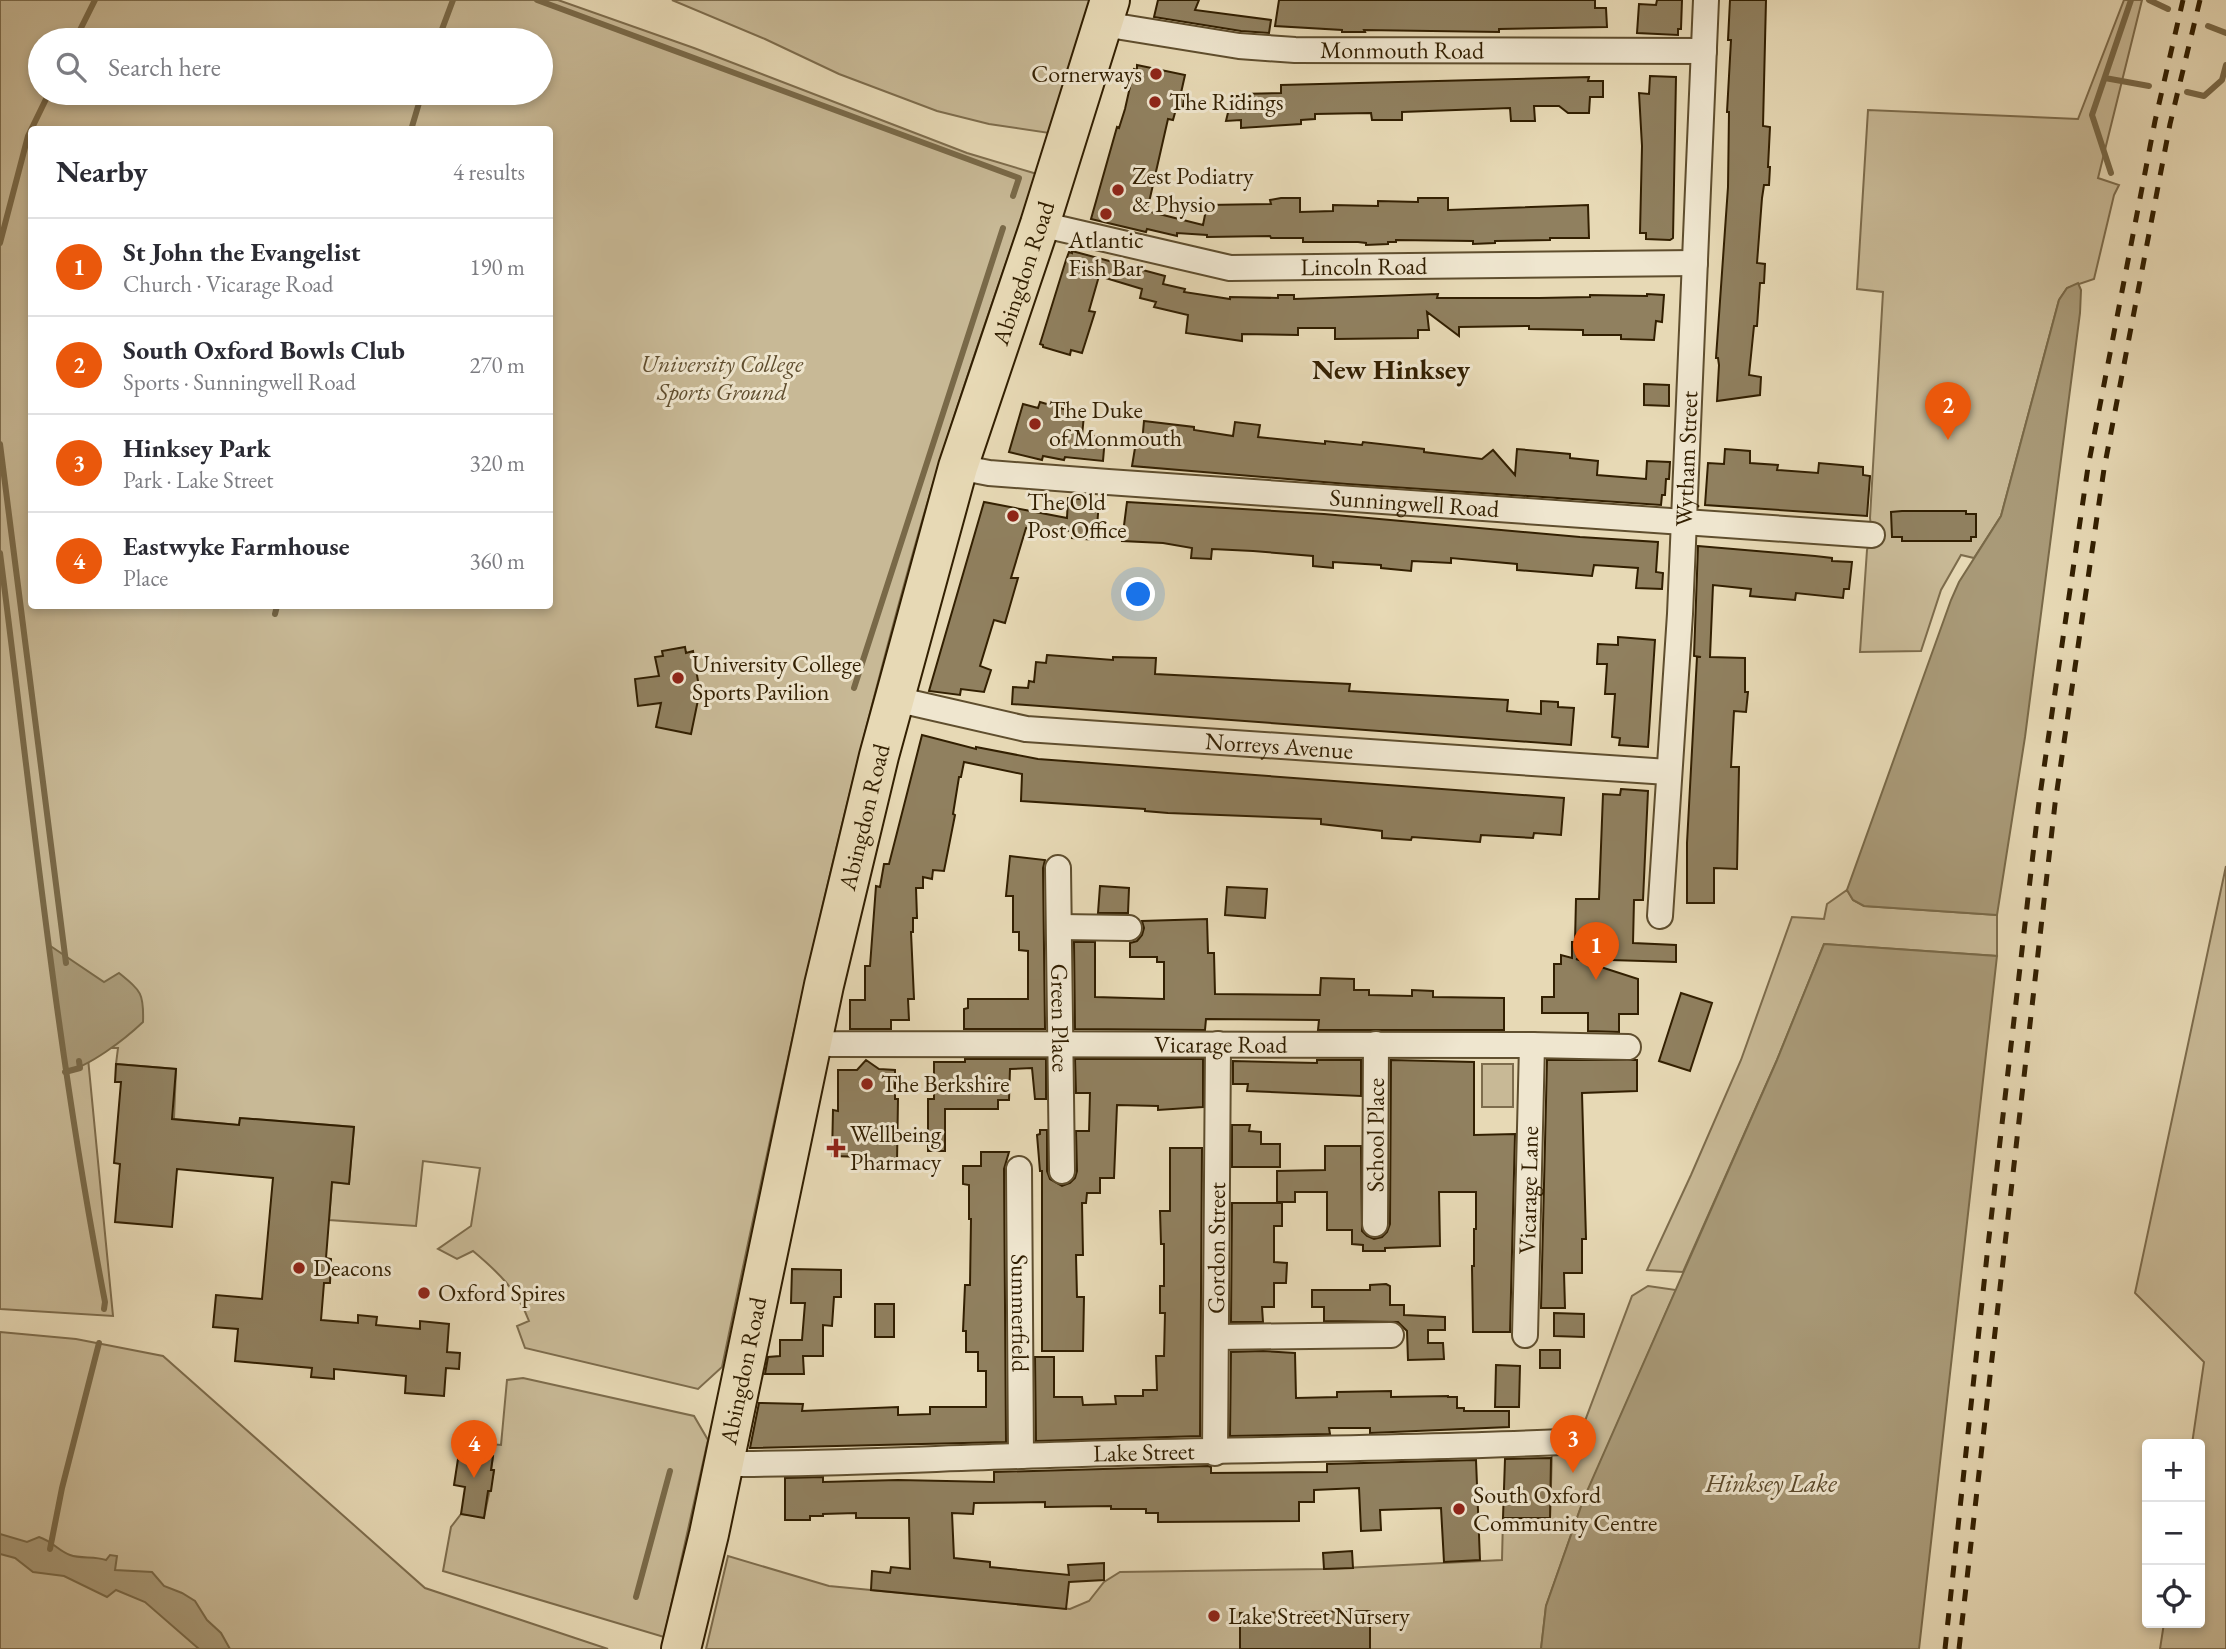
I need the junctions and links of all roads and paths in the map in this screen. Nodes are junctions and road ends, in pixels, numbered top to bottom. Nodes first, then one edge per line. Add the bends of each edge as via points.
1 (1706, 0) edge
2 (1106, 12) edge
3 (1704, 51) junction
4 (1040, 224) junction
5 (1695, 263) junction
6 (958, 467) junction
7 (1684, 522) junction
8 (1872, 535) dead end
9 (895, 699) junction
10 (1668, 772) junction
11 (1058, 868) dead end
12 (1660, 916) dead end
13 (1060, 927) junction
14 (1129, 928) dead end
15 (811, 1042) junction
16 (1218, 1044) junction
17 (1060, 1045) junction
18 (1376, 1045) junction
19 (1532, 1045) junction
20 (1628, 1047) dead end
21 (1019, 1170) dead end
22 (1062, 1171) dead end
23 (1375, 1224) dead end
24 (1391, 1335) dead end
25 (1525, 1335) dead end
26 (1216, 1337) junction
27 (1563, 1442) dead end
28 (1215, 1452) junction
29 (1021, 1456) junction
30 (724, 1464) junction
31 (681, 1649) edge

1 - 3 street, Wytham Street
2 - 3 street, Monmouth Road via 1239,46 1295,50
2 - 4 main road, Abingdon Road
3 - 5 street, Wytham Street
4 - 5 street, Lincoln Road via 1230,268
4 - 6 main road, Abingdon Road
5 - 7 street, Wytham Street
6 - 7 street, Sunningwell Road via 989,473
6 - 9 main road, Abingdon Road
7 - 8 street, Sunningwell Road
7 - 10 street, Wytham Street
9 - 10 street, Norreys Avenue via 1026,729
9 - 15 main road, Abingdon Road
10 - 12 street, Wytham Street
11 - 13 street, Green Place
13 - 14 street
13 - 17 street, Green Place
15 - 17 street, Vicarage Road
15 - 30 main road, Abingdon Road
16 - 17 street, Vicarage Road
16 - 18 street, Vicarage Road
16 - 26 street, Gordon Street
17 - 22 street, Green Place
18 - 19 street, Vicarage Road
18 - 23 street, School Place
19 - 20 street, Vicarage Road
19 - 25 street, Vicarage Lane
21 - 29 street, Summerfield
24 - 26 street
26 - 28 street, Gordon Street
27 - 28 street, Lake Street
28 - 29 street, Lake Street
29 - 30 street, Lake Street
30 - 31 main road, Abingdon Road

